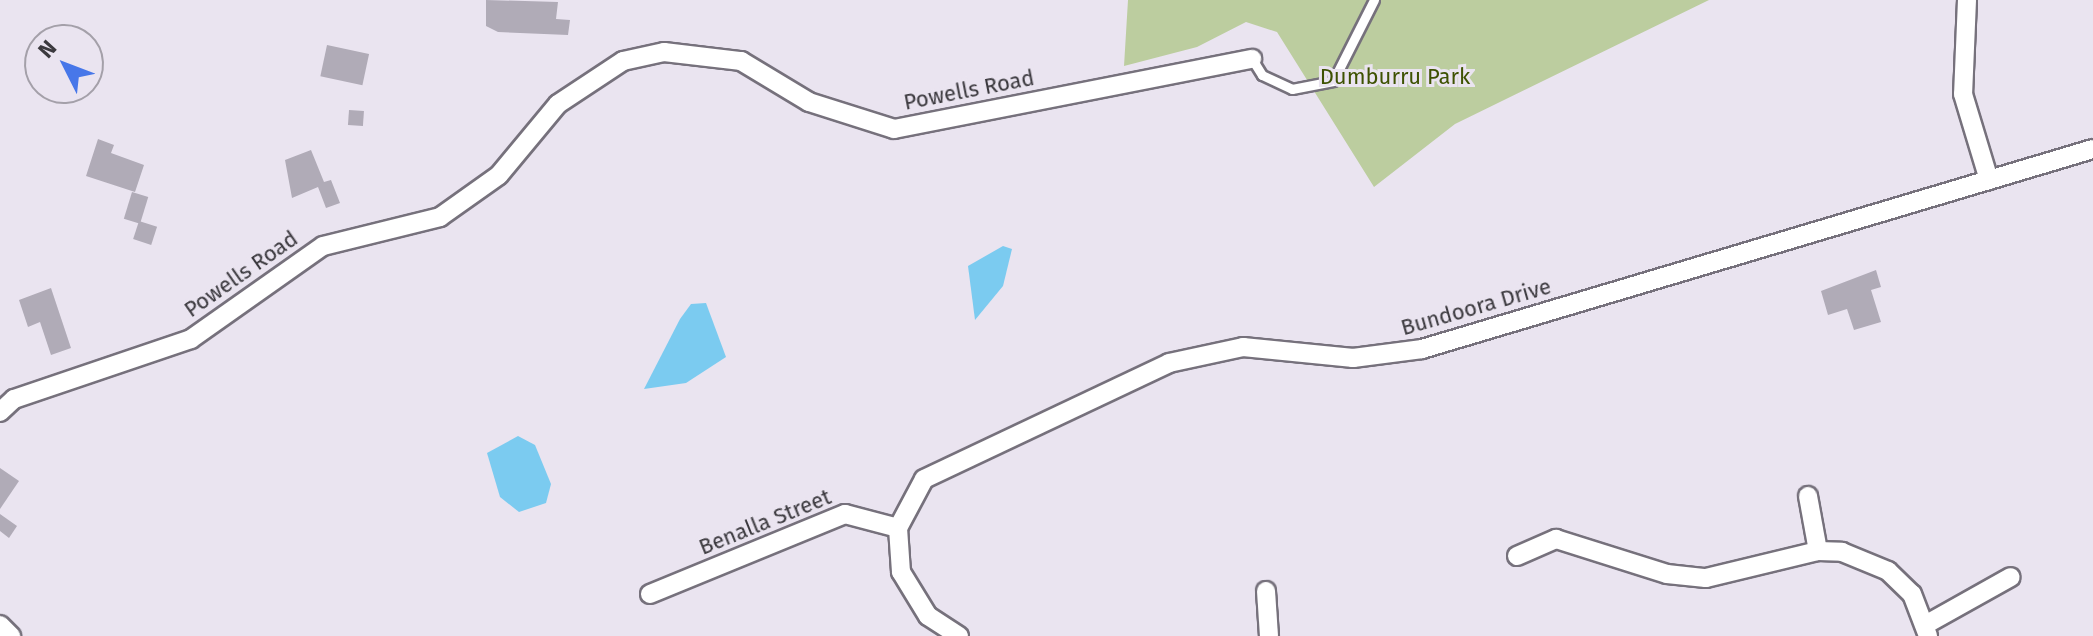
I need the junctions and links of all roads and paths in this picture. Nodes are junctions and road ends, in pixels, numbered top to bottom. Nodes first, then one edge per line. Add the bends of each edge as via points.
1 (1374, 0) edge
2 (1967, 0) edge
3 (1252, 59) joint
4 (2093, 149) edge
5 (1989, 180) junction
6 (0, 412) edge
7 (1808, 496) dead end
8 (898, 528) junction
9 (1818, 551) junction
10 (1517, 556) dead end
11 (2011, 577) dead end
12 (1266, 591) dead end
13 (650, 594) dead end
14 (0, 625) edge
15 (1927, 631) edge
16 (11, 636) edge
17 (959, 636) edge
18 (1269, 636) edge

1 - 3 lane via 1333,81 1292,89 1262,75
2 - 5 street via 1963,94
3 - 6 street, Powells Road via 894,129 809,102 741,61 664,52 623,61 558,104 499,175 440,217 323,246 191,339 14,399
4 - 5 street, Bundoora Drive
5 - 8 street, Bundoora Drive via 1422,349 1353,358 1243,347 1169,363 936,469 908,502
7 - 9 street
8 - 13 street, Benalla Street via 845,514
8 - 17 street via 901,572 912,597
9 - 10 street via 1706,578 1667,574 1556,539
9 - 15 street via 1888,571 1912,594
11 - 15 street
12 - 18 street
14 - 16 street

